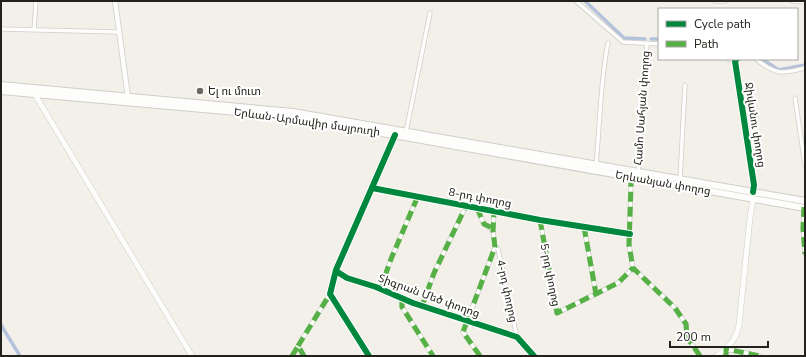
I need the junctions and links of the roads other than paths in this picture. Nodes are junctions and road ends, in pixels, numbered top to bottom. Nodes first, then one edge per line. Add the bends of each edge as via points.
1 (36, 1) edge
2 (115, 1) edge
3 (576, 1) edge
4 (714, 1) edge
5 (726, 1) edge
6 (792, 1) edge
7 (805, 2) edge
8 (430, 13) dead end
9 (1, 28) edge
10 (34, 30) junction
11 (119, 32) junction
12 (608, 43) dead end
13 (646, 43) junction
14 (658, 44) edge
15 (736, 60) edge
16 (757, 60) edge
17 (805, 68) edge
18 (1, 85) edge
19 (685, 85) dead end
20 (1, 91) edge
21 (34, 93) junction
22 (128, 97) junction
23 (795, 98) dead end
24 (140, 100) junction
25 (153, 101) junction
26 (406, 132) junction
27 (395, 135) junction
28 (522, 155) junction
29 (596, 165) junction
30 (805, 165) edge
31 (635, 175) junction
32 (680, 179) junction
33 (372, 188) junction
34 (714, 189) junction
35 (418, 196) junction
36 (753, 196) junction
37 (805, 205) edge
38 (466, 206) junction
39 (477, 208) junction
40 (494, 211) junction
41 (540, 220) junction
42 (584, 227) junction
43 (493, 231) junction
44 (630, 234) junction
45 (495, 247) junction
46 (805, 254) edge
47 (633, 268) junction
48 (336, 271) junction
49 (380, 290) junction
50 (330, 294) junction
51 (596, 294) junction
52 (402, 299) junction
53 (422, 306) junction
54 (467, 321) junction
55 (517, 337) junction
56 (298, 346) junction
57 (726, 349) junction
58 (192, 356) edge
59 (292, 356) edge
60 (304, 356) edge
61 (369, 356) edge
62 (433, 356) edge
63 (480, 356) edge
64 (534, 356) edge
65 (700, 356) edge
66 (716, 356) edge
67 (726, 356) edge
68 (760, 356) edge

1 - 10 street
2 - 11 street
3 - 13 street via 623,42
4 - 5 street
6 - 7 street
8 - 26 street
9 - 10 street
10 - 11 street
11 - 22 street
12 - 29 street via 601,89
13 - 14 street
13 - 31 street, Համո Սահյան փողոց
15 - 36 street, Ջիվանու փողոց via 754,184
16 - 17 street via 780,73
18 - 22 highway
19 - 32 street
20 - 21 highway
21 - 24 highway
21 - 58 main road
22 - 24 highway
23 - 30 street
24 - 25 highway, Երևան-Արմավիր մայրուղի
25 - 26 highway, Երևան-Արմավիր մայրուղի via 293,112
25 - 27 highway, Երևան-Արմավիր մայրուղի via 292,117
26 - 28 highway, Երևան-Արմավիր մայրուղի
27 - 28 highway, Երևան-Արմավիր մայրուղի
27 - 33 street
28 - 29 highway, Երևանյան փողոց
28 - 31 highway, Երևանյան փողոց
29 - 31 highway, Երևանյան փողոց
31 - 32 highway, Երևանյան փողոց
31 - 34 highway, Երևանյան փողոց
31 - 44 street, Համո Սահյան փողոց via 631,184
32 - 34 highway, Երևանյան փողոց
33 - 35 street, 8-րդ փողոց
33 - 48 street
34 - 36 highway, Երևանյան փողոց
35 - 38 street, 8-րդ փողոց
35 - 49 street, Տիգրան Մեծ փողոց via 390,259
36 - 37 highway, Երևանյան փողոց
36 - 57 main road via 740,325 737,335
37 - 46 street
38 - 39 street, 8-րդ փողոց
38 - 53 street, Տիգրան Մեծ փողոց via 434,273
39 - 40 street, 8-րդ փողոց
39 - 43 street via 484,224
40 - 41 street, 8-րդ փողոց
40 - 43 street, 4-րդ փողոց
41 - 42 street, 8-րդ փողոց
41 - 51 street, 5-րդ փողոց via 557,313
42 - 44 street, 8-րդ փողոց
42 - 51 street
43 - 45 street, 4-րդ փողոց
44 - 47 street, Համո Սահյան փողոց
45 - 54 street
45 - 55 street, 4-րդ փողոց via 498,250
47 - 51 street, 5-րդ փողոց via 618,283
47 - 65 street via 675,308 686,324 687,338
48 - 49 street, Տիգրան Մեծ փողոց
48 - 50 street
49 - 52 street, Տիգրան Մեծ փողոց
50 - 56 street
50 - 61 street
52 - 53 street, Տիգրան Մեծ փողոց
52 - 62 street via 402,307
53 - 54 street, Տիգրան Մեծ փողոց
54 - 55 street, Տիգրան Մեծ փողոց
54 - 63 street via 463,332
55 - 64 street
56 - 59 street
56 - 60 street
57 - 66 main road
57 - 67 street
57 - 68 street

